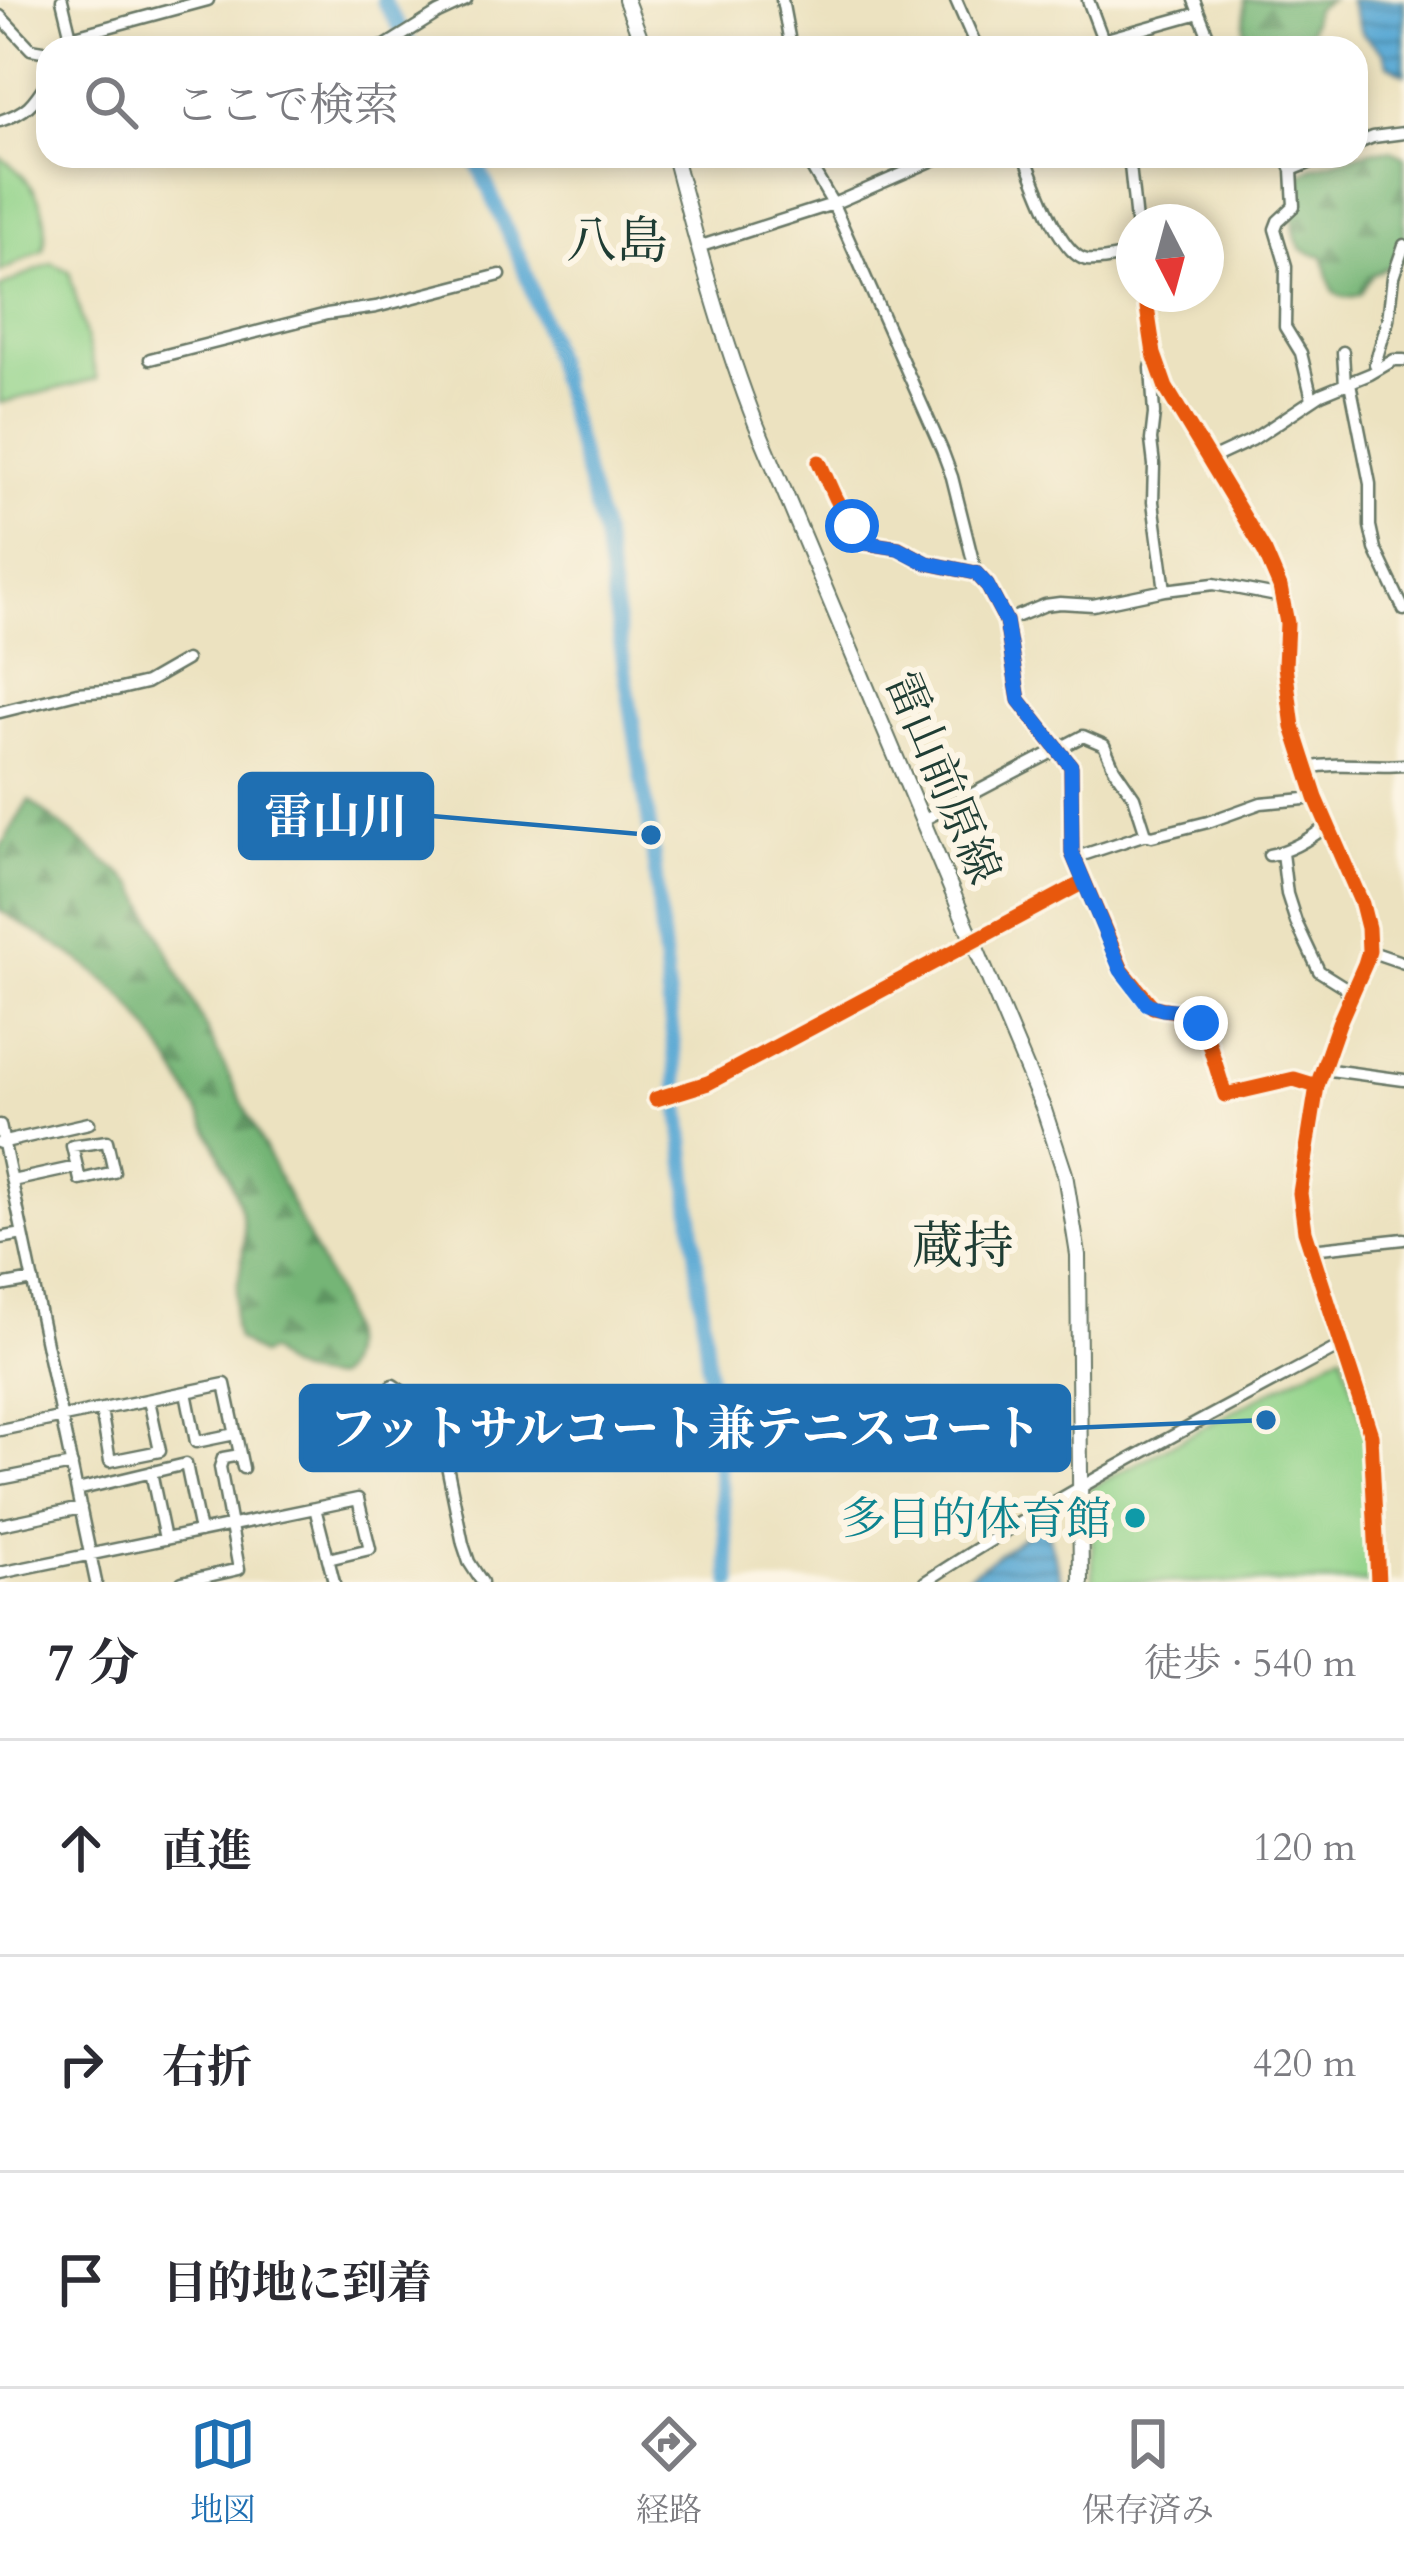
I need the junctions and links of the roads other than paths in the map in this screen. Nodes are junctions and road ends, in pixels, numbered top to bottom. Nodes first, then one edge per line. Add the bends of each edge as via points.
1 (62, 0) edge
2 (208, 0) edge
3 (466, 0) edge
4 (626, 0) edge
5 (782, 0) edge
6 (956, 0) edge
7 (1088, 0) edge
8 (1196, 6) edge
9 (0, 16) edge
10 (71, 36) edge
11 (75, 36) edge
12 (400, 36) edge
13 (640, 36) edge
14 (789, 36) edge
15 (972, 36) edge
16 (1102, 36) edge
17 (1124, 36) edge
18 (1208, 36) edge
19 (36, 50) edge
20 (36, 99) edge
21 (0, 122) edge
22 (1404, 133) edge
23 (1368, 139) edge
24 (677, 168) edge
25 (812, 168) edge
26 (916, 168) edge
27 (1030, 168) edge
28 (1130, 168) edge
29 (1297, 168) edge
30 (1292, 170) joint
31 (1134, 204) edge
32 (833, 205) junction
33 (1404, 245) edge
34 (698, 248) junction
35 (1116, 256) edge
36 (500, 275) dead end
37 (1148, 312) edge
38 (1343, 352) dead end
39 (150, 359) dead end
40 (1404, 360) edge
41 (1156, 363) junction
42 (1378, 369) junction
43 (1347, 384) junction
44 (1312, 399) junction
45 (1209, 460) junction
46 (819, 462) dead end
47 (976, 573) junction
48 (1166, 590) junction
49 (1282, 597) junction
50 (1404, 610) edge
51 (1006, 621) junction
52 (186, 660) dead end
53 (0, 712) edge
54 (1058, 749) junction
55 (1404, 766) edge
56 (1307, 768) junction
57 (1316, 798) junction
58 (923, 820) junction
59 (1328, 825) junction
60 (1145, 834) junction
61 (1074, 858) junction
62 (1084, 882) junction
63 (973, 941) junction
64 (1369, 951) junction
65 (1404, 963) edge
66 (1350, 999) junction
67 (1323, 1070) junction
68 (1404, 1081) edge
69 (1317, 1086) junction
70 (656, 1099) dead end
71 (89, 1123) dead end
72 (0, 1125) edge
73 (2, 1142) edge
74 (77, 1167) junction
75 (11, 1181) junction
76 (22, 1234) junction
77 (0, 1238) edge
78 (1404, 1239) edge
79 (1311, 1249) junction
80 (32, 1280) junction
81 (0, 1286) edge
82 (1342, 1345) junction
83 (393, 1385) dead end
84 (186, 1392) junction
85 (149, 1400) junction
86 (100, 1410) junction
87 (62, 1418) junction
88 (0, 1430) edge
89 (235, 1434) junction
90 (240, 1455) junction
91 (72, 1465) junction
92 (243, 1468) dead end
93 (151, 1472) junction
94 (0, 1479) edge
95 (1080, 1485) junction
96 (77, 1490) junction
97 (81, 1508) junction
98 (315, 1508) junction
99 (0, 1525) edge
100 (232, 1526) junction
101 (200, 1532) junction
102 (165, 1539) junction
103 (90, 1554) junction
104 (328, 1559) junction
105 (0, 1573) edge
106 (96, 1582) edge
107 (182, 1582) edge
108 (334, 1582) edge
109 (482, 1582) edge
110 (925, 1582) edge
111 (1081, 1582) edge
112 (1378, 1582) edge

1 - 10 street
2 - 11 street
3 - 12 street
4 - 13 main road
5 - 14 street
6 - 15 street
7 - 16 street
8 - 17 street
8 - 18 street
9 - 19 street
20 - 21 street
22 - 23 street
24 - 34 main road, 雷山前原線
25 - 32 street
26 - 32 street
27 - 35 street via 1057,230 1078,256
28 - 31 street
29 - 30 street
30 - 44 street via 1294,206 1274,229 1286,266 1286,327
32 - 34 street
32 - 47 street via 947,463
33 - 42 street
34 - 58 main road, 雷山前原線 via 756,424
36 - 39 street
37 - 41 street
38 - 43 street
40 - 42 street
41 - 45 street
41 - 48 street via 1153,502
42 - 43 street
43 - 44 street
43 - 50 street via 1375,549
44 - 45 street
45 - 49 street
46 - 47 street via 860,542
47 - 51 street
48 - 49 street via 1214,584
48 - 51 street via 1045,605
49 - 56 street via 1292,727
51 - 54 street via 1019,700
52 - 53 street via 146,682
54 - 58 street
54 - 60 street via 1083,736 1103,746 1134,797
54 - 61 street via 1073,775
55 - 56 street
56 - 57 street
57 - 59 street
57 - 60 street via 1261,803
58 - 63 main road, 雷山前原線
59 - 64 street via 1362,904
59 - 66 street via 1275,854 1319,970
60 - 61 street
61 - 62 street
62 - 63 street
62 - 69 street via 1121,970 1142,998 1201,1023 1225,1095 1294,1078
63 - 70 street via 697,1088
63 - 95 main road, 雷山前原線 via 1044,1110 1070,1203 1078,1255
64 - 65 street
64 - 66 street
66 - 67 street
67 - 68 street
67 - 69 street
69 - 79 street via 1300,1193
71 - 73 street
72 - 73 street
73 - 75 street
74 - 74 street via 80,1180 114,1172 107,1141 72,1146
74 - 75 street
75 - 76 street
76 - 77 street
76 - 80 street
78 - 79 street
79 - 82 street
80 - 81 street
80 - 87 street
82 - 95 street
82 - 112 street via 1371,1435
83 - 109 street via 441,1436 469,1562
84 - 85 street
84 - 89 street via 225,1384
84 - 89 street via 196,1442
85 - 86 street
85 - 86 street via 160,1451 144,1455 110,1461
86 - 87 street
87 - 88 street
87 - 91 street
89 - 90 street
90 - 92 street
90 - 100 street via 220,1466
91 - 94 street
91 - 96 street
93 - 96 street
93 - 101 street via 186,1464
93 - 102 street
95 - 110 street
95 - 111 main road, 雷山前原線
96 - 97 street
97 - 99 street
97 - 103 street
98 - 100 street
98 - 104 street
98 - 104 street via 358,1499 370,1549
100 - 101 street
100 - 107 street via 239,1569
101 - 102 street
102 - 103 street
103 - 105 street
103 - 106 street
104 - 108 street

